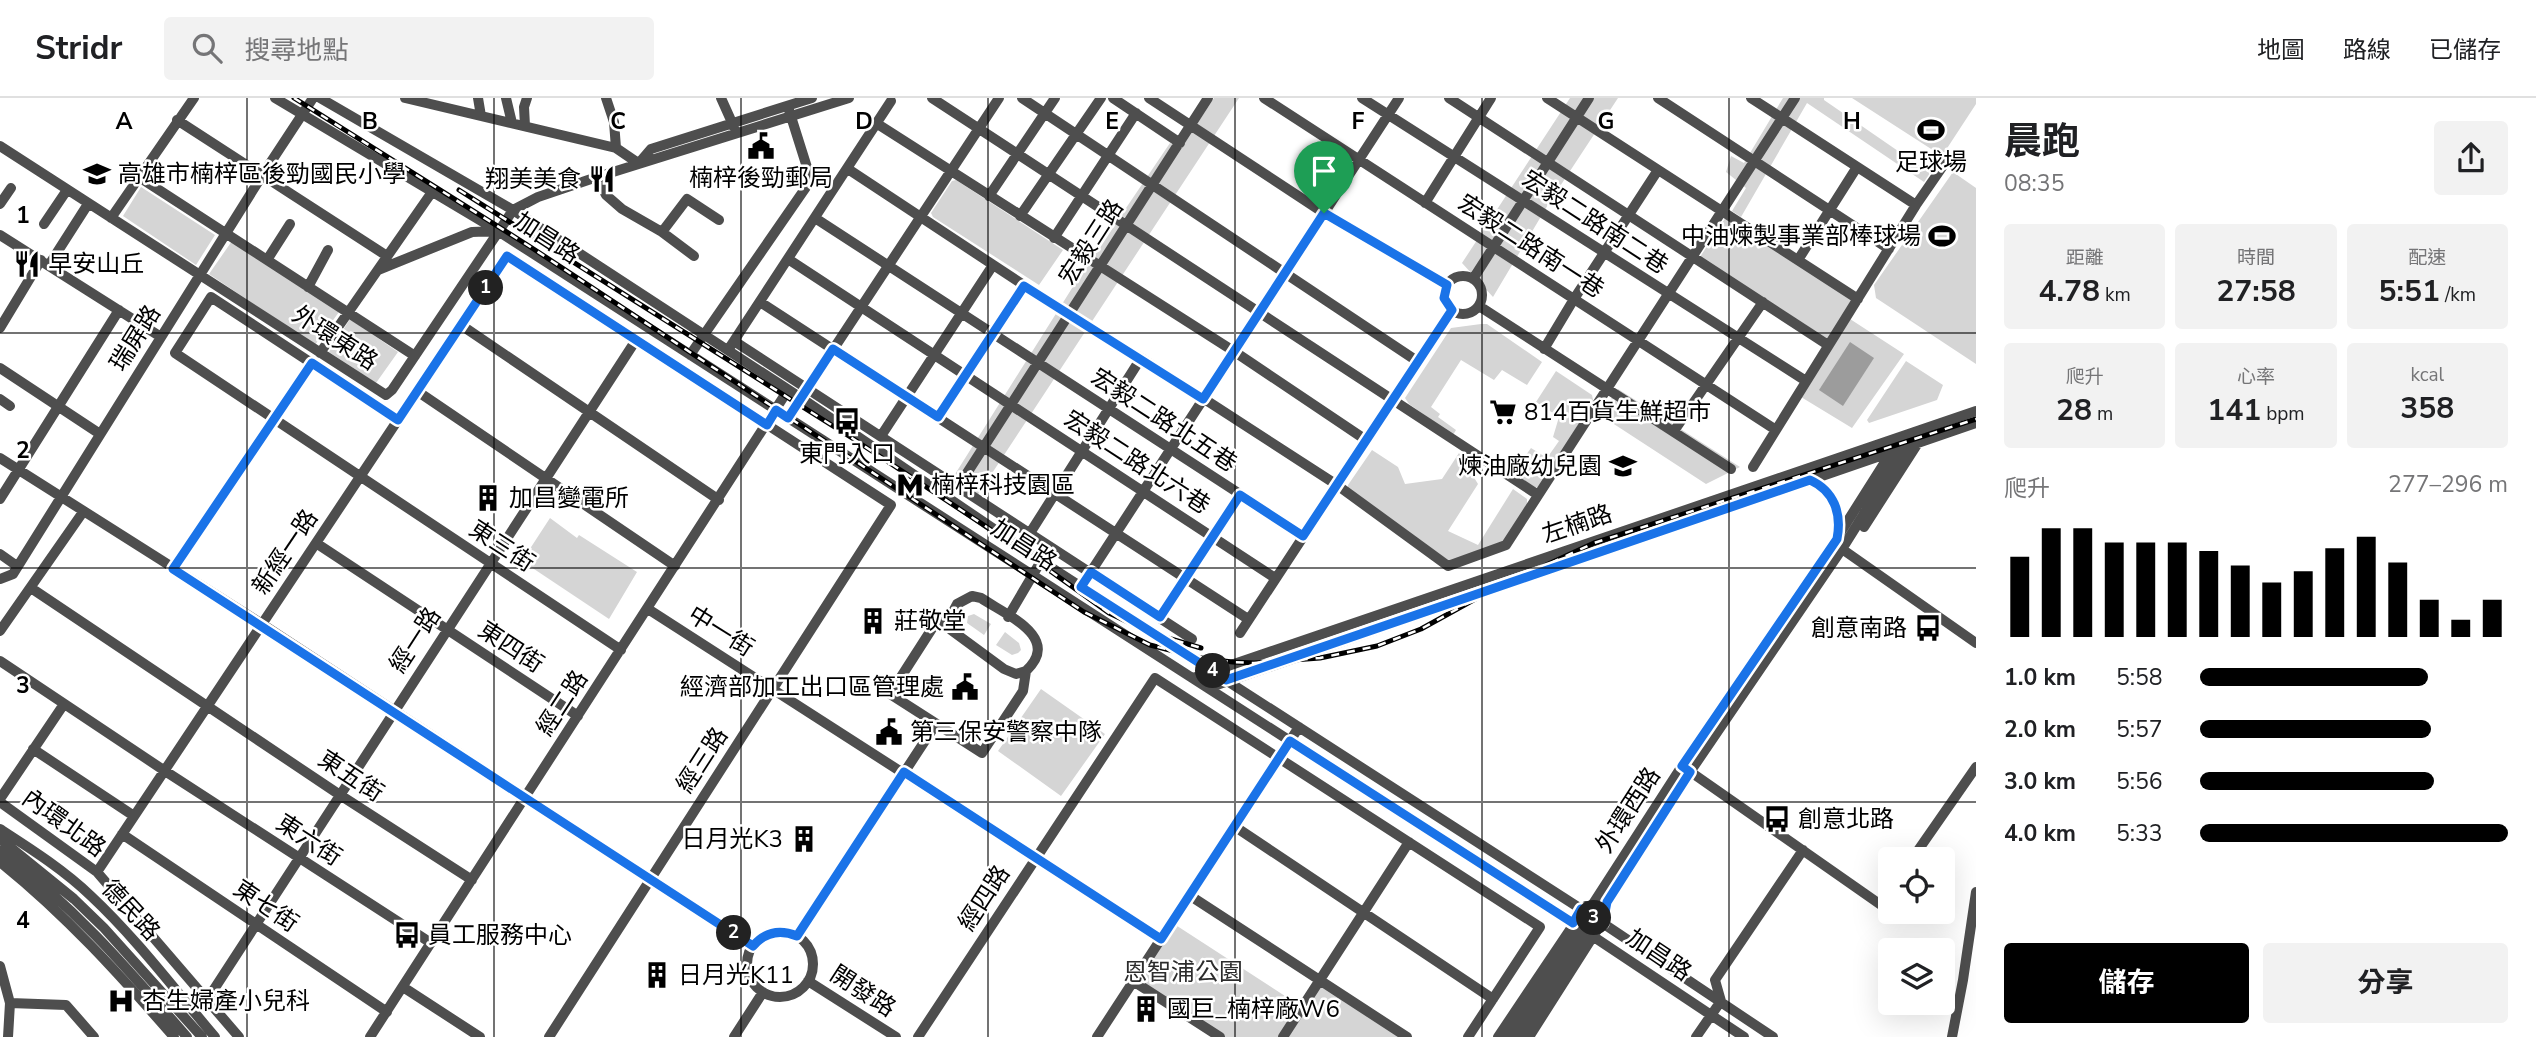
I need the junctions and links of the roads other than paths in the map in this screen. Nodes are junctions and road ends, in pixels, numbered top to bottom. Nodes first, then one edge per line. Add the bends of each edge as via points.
1 (194, 98) edge
2 (275, 98) edge
3 (313, 98) edge
4 (320, 98) edge
5 (405, 98) edge
6 (478, 98) edge
7 (506, 98) edge
8 (527, 98) edge
9 (606, 98) edge
10 (721, 98) edge
11 (849, 98) edge
12 (932, 98) edge
13 (999, 98) edge
14 (1022, 98) edge
15 (1055, 98) edge
16 (1101, 98) edge
17 (1113, 98) edge
18 (1149, 98) edge
19 (1208, 98) edge
20 (1264, 98) edge
21 (1362, 98) edge
22 (1399, 98) edge
23 (1449, 98) edge
24 (1491, 98) edge
25 (1547, 98) edge
26 (1590, 98) edge
27 (1658, 98) edge
28 (1751, 98) edge
29 (1795, 98) edge
30 (891, 101) dead end
31 (806, 102) edge
32 (445, 103) edge
33 (789, 112) junction
34 (1136, 113) junction
35 (301, 114) junction
36 (1045, 114) junction
37 (1388, 115) junction
38 (481, 116) junction
39 (1479, 117) junction
40 (1577, 117) junction
41 (1782, 118) junction
42 (177, 120) junction
43 (512, 123) junction
44 (876, 123) junction
45 (525, 126) junction
46 (1190, 126) junction
47 (978, 128) junction
48 (735, 129) junction
49 (1076, 133) junction
50 (1180, 143) junction
51 (0, 146) edge
52 (616, 148) junction
53 (1017, 154) junction
54 (1109, 155) junction
55 (1454, 157) junction
56 (1359, 160) junction
57 (1755, 161) junction
58 (1547, 162) junction
59 (638, 163) junction
60 (1945, 163) dead end
61 (1857, 167) junction
62 (848, 169) junction
63 (1658, 170) junction
64 (950, 171) junction
65 (263, 174) junction
66 (1049, 174) junction
67 (139, 177) junction
68 (597, 177) junction
69 (1153, 185) junction
70 (11, 188) dead end
71 (67, 190) junction
72 (432, 192) junction
73 (989, 196) junction
74 (1082, 196) junction
75 (1522, 200) junction
76 (1425, 203) junction
77 (0, 204) edge
78 (88, 204) junction
79 (1916, 205) junction
80 (513, 210) junction
81 (1830, 210) junction
82 (1722, 211) junction
83 (1324, 213) junction
84 (1629, 215) junction
85 (1020, 216) junction
86 (920, 217) junction
87 (111, 218) junction
88 (815, 218) junction
89 (719, 220) dead end
90 (44, 224) dead end
91 (290, 224) dead end
92 (1127, 225) junction
93 (498, 232) junction
94 (662, 232) junction
95 (226, 233) junction
96 (0, 235) edge
97 (1054, 238) junction
98 (1492, 246) junction
99 (1889, 248) junction
100 (328, 250) dead end
101 (1604, 252) junction
102 (387, 256) junction
103 (694, 256) dead end
104 (1692, 257) junction
105 (788, 259) junction
106 (267, 260) junction
107 (1798, 260) junction
108 (45, 263) junction
109 (888, 265) junction
110 (993, 265) junction
111 (1099, 267) junction
112 (378, 270) junction
113 (1285, 273) junction
114 (200, 275) junction
115 (1473, 279) junction
116 (1447, 285) junction
117 (1024, 286) junction
118 (308, 287) junction
119 (1669, 293) junction
120 (1574, 299) junction
121 (1858, 299) junction
122 (760, 302) junction
123 (1763, 302) junction
124 (1479, 306) junction
125 (861, 307) junction
126 (119, 310) junction
127 (1452, 310) junction
128 (348, 313) junction
129 (961, 313) junction
130 (1260, 313) junction
131 (1069, 315) junction
132 (461, 325) junction
133 (0, 328) edge
134 (993, 334) junction
135 (703, 336) junction
136 (161, 337) junction
137 (1739, 338) junction
138 (636, 340) junction
139 (734, 341) junction
140 (1638, 341) junction
141 (1829, 345) junction
142 (833, 349) junction
143 (1544, 349) junction
144 (727, 351) junction
145 (1235, 352) junction
146 (320, 353) junction
147 (690, 355) junction
148 (934, 355) junction
149 (415, 356) junction
150 (1141, 358) junction
151 (1418, 360) junction
152 (312, 363) junction
153 (1038, 363) junction
154 (0, 368) edge
155 (965, 375) junction
156 (1806, 381) junction
157 (1707, 386) junction
158 (1607, 388) junction
159 (807, 389) junction
160 (788, 390) junction
161 (417, 391) junction
162 (907, 397) junction
163 (801, 398) junction
164 (0, 399) edge
165 (1203, 399) junction
166 (1392, 399) junction
167 (1011, 405) junction
168 (10, 406) dead end
169 (58, 406) junction
170 (1109, 409) junction
171 (776, 410) junction
172 (589, 411) junction
173 (1976, 411) edge
174 (938, 417) junction
175 (788, 418) junction
176 (274, 420) junction
177 (398, 420) junction
178 (1976, 423) edge
179 (767, 425) junction
180 (1928, 427) junction
181 (1776, 430) junction
182 (1674, 431) junction
183 (1916, 431) junction
184 (100, 434) junction
185 (881, 436) junction
186 (1900, 436) junction
187 (1366, 440) junction
188 (1918, 442) junction
189 (984, 447) junction
190 (1906, 447) junction
191 (1171, 449) junction
192 (1892, 451) junction
193 (1082, 452) junction
194 (0, 457) edge
195 (1753, 467) dead end
196 (18, 470) junction
197 (1731, 470) dead end
198 (360, 477) junction
199 (546, 478) junction
200 (1810, 480) junction
201 (1337, 485) junction
202 (958, 487) junction
203 (1143, 492) junction
204 (1055, 493) junction
205 (1240, 495) junction
206 (1538, 495) junction
207 (61, 497) junction
208 (0, 499) edge
209 (719, 499) junction
210 (83, 512) junction
211 (1030, 533) junction
212 (1116, 533) junction
213 (1303, 536) junction
214 (1212, 537) junction
215 (1837, 539) junction
216 (316, 543) junction
217 (1842, 550) junction
218 (0, 554) edge
219 (1041, 561) junction
220 (491, 563) junction
221 (18, 566) junction
222 (675, 566) junction
223 (173, 569) junction
224 (1091, 572) junction
225 (1032, 575) junction
226 (1185, 578) junction
227 (1275, 578) junction
228 (0, 579) edge
229 (1081, 587) junction
230 (31, 588) junction
231 (648, 609) junction
232 (1008, 617) junction
233 (1160, 617) junction
234 (949, 619) junction
235 (1248, 619) junction
236 (262, 624) junction
237 (447, 630) junction
238 (0, 631) edge
239 (1240, 633) dead end
240 (1192, 639) dead end
241 (1976, 643) edge
242 (621, 650) junction
243 (0, 661) edge
244 (1026, 671) junction
245 (1212, 671) junction
246 (1193, 678) junction
247 (1226, 680) junction
248 (774, 688) junction
249 (1208, 688) junction
250 (64, 704) junction
251 (208, 706) junction
252 (394, 711) junction
253 (578, 716) junction
254 (936, 724) junction
255 (1299, 727) junction
256 (1290, 741) junction
257 (33, 749) junction
258 (1279, 758) junction
259 (1976, 767) edge
260 (1686, 769) junction
261 (164, 771) junction
262 (904, 772) junction
263 (340, 794) junction
264 (526, 797) junction
265 (0, 801) edge
266 (134, 816) junction
267 (1234, 826) junction
268 (0, 829) edge
269 (122, 834) junction
270 (0, 839) edge
271 (1409, 842) junction
272 (1920, 847) edge
273 (1803, 850) junction
274 (0, 851) edge
275 (299, 858) junction
276 (1036, 858) junction
277 (0, 862) edge
278 (97, 872) junction
279 (651, 879) junction
280 (472, 880) junction
281 (1976, 892) edge
282 (1189, 895) junction
283 (1878, 903) edge
284 (1363, 913) junction
285 (1592, 916) junction
286 (256, 925) junction
287 (1583, 929) junction
288 (797, 936) junction
289 (1161, 939) junction
290 (431, 943) junction
291 (753, 946) junction
292 (0, 966) edge
293 (1320, 980) junction
294 (808, 981) junction
295 (1133, 981) junction
296 (403, 987) junction
297 (763, 992) junction
298 (1493, 999) junction
299 (207, 1000) junction
300 (1721, 1001) junction
301 (9, 1003) junction
302 (387, 1012) junction
303 (1711, 1015) junction
304 (85, 1027) junction
305 (8, 1037) edge
306 (77, 1037) edge
307 (94, 1037) edge
308 (174, 1037) edge
309 (187, 1037) edge
310 (202, 1037) edge
311 (215, 1037) edge
312 (239, 1037) edge
313 (370, 1037) edge
314 (480, 1037) edge
315 (549, 1037) edge
316 (734, 1037) edge
317 (896, 1037) edge
318 (918, 1037) edge
319 (1097, 1037) edge
320 (1220, 1037) edge
321 (1283, 1037) edge
322 (1407, 1037) edge
323 (1468, 1037) edge
324 (1498, 1037) edge
325 (1507, 1037) edge
326 (1518, 1037) edge
327 (1529, 1037) edge
328 (1696, 1037) edge
329 (1744, 1037) edge
330 (1773, 1037) edge
331 (1952, 1037) edge

1 - 42 street
2 - 35 street, 加昌路
3 - 35 street, 瑞屏路
4 - 80 street, 加昌路
5 - 32 street
6 - 38 street
7 - 43 street
8 - 45 street
9 - 52 street
10 - 48 street
11 - 31 street
12 - 47 street
13 - 47 street
14 - 36 street
15 - 36 street
16 - 49 street
17 - 34 street
18 - 46 street
19 - 46 street, 宏毅三路
20 - 56 street, 宏毅二路南一巷
21 - 37 street, 宏毅二路南二巷
22 - 37 street
23 - 39 street
24 - 39 street
25 - 40 street
26 - 40 street
27 - 57 street
28 - 41 street
29 - 41 street
30 - 44 street
31 - 33 street
32 - 38 street
33 - 48 street
33 - 135 street via 811,180
34 - 50 street
34 - 54 street
35 - 65 street, 瑞屏路
35 - 72 street, 加昌路
36 - 49 street
36 - 53 street
37 - 55 street, 宏毅二路南二巷
37 - 56 street
38 - 43 street
39 - 55 street
39 - 58 street
40 - 58 street
40 - 63 street
41 - 57 street
41 - 61 street
42 - 65 street
42 - 67 street
43 - 45 street
44 - 62 street
44 - 64 street
45 - 52 street
46 - 50 street, 宏毅三路
46 - 83 street
47 - 53 street
47 - 64 street
48 - 59 street
49 - 54 street
49 - 66 street
50 - 69 street, 宏毅三路
51 - 71 street, 外環東路
52 - 59 street
53 - 66 street
53 - 73 street
54 - 69 street
54 - 74 street
55 - 75 street, 宏毅二路南二巷
55 - 76 street
56 - 76 street, 宏毅二路南一巷
56 - 83 street
57 - 81 street
57 - 82 street
58 - 75 street
58 - 84 street
59 - 68 street
60 - 79 street
61 - 79 street
61 - 81 street
62 - 86 street
62 - 88 street
63 - 82 street
63 - 84 street
64 - 73 street
64 - 86 street
65 - 95 street, 瑞屏路
65 - 102 street
66 - 74 street
66 - 85 street
67 - 87 street
67 - 95 street
68 - 80 street
68 - 94 street via 606,195 622,209
69 - 92 street, 宏毅三路
69 - 113 street
70 - 77 street
71 - 78 street, 外環東路
71 - 90 street
72 - 93 street, 加昌路
72 - 102 street
73 - 85 street
74 - 92 street
74 - 97 street
75 - 98 street
75 - 101 street, 宏毅二路南二巷
76 - 98 street, 宏毅二路南一巷
78 - 87 street, 外環東路
78 - 108 street
79 - 99 street
80 - 93 street, 外環東路
80 - 135 street, 加昌路
81 - 99 street
81 - 107 street
82 - 104 street
82 - 107 street
83 - 113 street
83 - 116 street
84 - 101 street
84 - 104 street
85 - 97 street
86 - 109 street
86 - 110 street
87 - 114 street, 外環東路
88 - 105 street
88 - 109 street, 宏毅二路北五巷
89 - 94 street via 687,199
91 - 106 street
92 - 111 street, 宏毅三路
92 - 130 street
93 - 112 street via 472,232
93 - 147 street, 加昌路
93 - 149 street, 外環東路
94 - 103 street
95 - 106 street
95 - 114 street, 瑞屏路
96 - 108 street
97 - 111 street
98 - 115 street
98 - 120 street, 宏毅二路南一巷
99 - 121 street
100 - 118 street
101 - 119 street, 宏毅二路南二巷
101 - 120 street
102 - 112 street
104 - 119 street
104 - 123 street
105 - 122 street
105 - 125 street, 宏毅二路北六巷
106 - 118 street
107 - 121 street
108 - 126 street
108 - 133 street
109 - 125 street
109 - 129 street, 宏毅二路北五巷
110 - 117 street
110 - 129 street
111 - 131 street, 宏毅三路
111 - 145 street
112 - 128 street
113 - 130 street
113 - 151 street
114 - 136 street, 瑞屏路
114 - 146 street, 外環東路
115 - 116 street via 1455,277
115 - 124 street via 1481,288
116 - 127 street via 1444,298
117 - 131 street
117 - 134 street
118 - 128 street
119 - 137 street, 宏毅二路南二巷
119 - 140 street
120 - 140 street, 宏毅二路南一巷
120 - 143 street
121 - 141 street
122 - 139 street
122 - 142 street
123 - 137 street
123 - 141 street
124 - 127 street via 1462,314
124 - 143 street
125 - 142 street
125 - 148 street, 宏毅二路北六巷
126 - 136 street
126 - 169 street
127 - 151 street
128 - 146 street
128 - 149 street
129 - 134 street, 宏毅二路北五巷
129 - 148 street
130 - 145 street
130 - 166 street
131 - 150 street
131 - 153 street, 宏毅三路
132 - 138 street, 新經一路 via 507,256
132 - 161 street, 新經一路
132 - 172 street
134 - 153 street, 宏毅二路北五巷
134 - 155 street
135 - 144 street, 加昌路
135 - 147 street
136 - 184 street, 瑞屏路
137 - 156 street, 宏毅二路南二巷
137 - 157 street
138 - 172 street, 經一路
138 - 179 street
139 - 144 street
139 - 159 street
140 - 157 street, 宏毅二路南一巷
140 - 158 street
141 - 156 street
142 - 159 street
142 - 162 street
143 - 158 street
144 - 160 street, 加昌路
145 - 165 street
145 - 187 street
146 - 149 street, 外環東路 via 386,395
147 - 171 street, 加昌路
148 - 155 street, 宏毅二路北六巷
148 - 162 street
150 - 165 street
150 - 170 street
151 - 166 street
152 - 176 street
152 - 176 street, 東三街 via 211,297 175,353
152 - 177 street
153 - 167 street, 宏毅三路
153 - 170 street, 宏毅二路北五巷
154 - 169 street
155 - 167 street, 宏毅二路北六巷
155 - 174 street
156 - 181 street
157 - 181 street, 宏毅二路南一巷
157 - 182 street
158 - 182 street
158 - 206 street
159 - 163 street
159 - 185 street
160 - 163 street, 加昌路
160 - 171 street, 經二路
161 - 177 street, 新經一路
161 - 199 street
162 - 174 street
162 - 185 street
163 - 175 street
163 - 219 street, 加昌路
164 - 168 street
165 - 191 street
165 - 201 street
166 - 187 street
166 - 206 street
167 - 189 street, 宏毅三路
167 - 193 street, 宏毅二路北六巷
169 - 184 street
169 - 196 street
170 - 191 street, 宏毅二路北五巷
170 - 193 street
171 - 175 street, 加昌路
171 - 179 street, 經二路
172 - 199 street, 經一路
172 - 209 street
173 - 180 street, 左楠路
174 - 189 street
175 - 225 street, 加昌路
176 - 198 street, 東三街
176 - 223 street
177 - 198 street, 新經一路
178 - 188 street, 左楠路
179 - 209 street, 經二路
179 - 248 street, 經三路 via 891,505
180 - 183 street, 左楠路
180 - 188 street, 外環西路
181 - 195 street
182 - 197 street
183 - 186 street, 左楠路
183 - 190 street, 外環西路
184 - 207 street, 瑞屏路
185 - 202 street
186 - 192 street, 外環西路
186 - 245 street, 左楠路
187 - 201 street
188 - 190 street, 左楠路
188 - 217 street, 外環西路 via 1853,544
189 - 202 street, 宏毅三路
189 - 204 street
190 - 192 street, 左楠路
190 - 217 street, 外環西路
191 - 203 street
191 - 205 street, 宏毅二路北五巷
192 - 200 street, 左楠路
192 - 215 street, 外環西路
193 - 203 street, 宏毅二路北六巷
193 - 204 street
194 - 196 street
196 - 207 street
196 - 208 street
198 - 216 street, 新經一路
198 - 220 street, 東三街
199 - 220 street, 經一路
199 - 222 street
200 - 215 street via 1832,497 1838,516
200 - 247 street, 左楠路
201 - 206 street via 1448,566 1506,545
201 - 213 street
202 - 211 street
203 - 212 street
203 - 214 street, 宏毅二路北六巷
204 - 211 street
204 - 212 street
205 - 213 street, 宏毅二路北五巷
205 - 214 street
207 - 210 street
207 - 221 street, 瑞屏路
209 - 222 street, 經二路
210 - 223 street
210 - 230 street
211 - 224 street
212 - 224 street
212 - 226 street
213 - 227 street
214 - 226 street
214 - 227 street, 宏毅二路北六巷
215 - 260 street, 外環西路
216 - 236 street, 新經一路
216 - 237 street, 東四街
217 - 241 street
217 - 260 street, 外環西路
218 - 221 street
219 - 225 street
219 - 229 street, 加昌路
220 - 237 street, 經一路
220 - 242 street, 東三街
221 - 228 street, 瑞屏路
222 - 231 street, 經二路
223 - 236 street
224 - 229 street
224 - 233 street
225 - 232 street
225 - 246 street, 加昌路
226 - 233 street
226 - 235 street
227 - 235 street
229 - 245 street, 加昌路
230 - 238 street
230 - 251 street, 東五街
231 - 242 street, 經二路
231 - 248 street, 中一街
232 - 234 street via 972,596 957,604
232 - 244 street via 1029,631 1039,646
233 - 240 street
234 - 244 street via 955,634 1004,669 1016,674
234 - 254 street via 933,627 890,694
235 - 239 street
236 - 251 street, 新經一路
236 - 252 street
237 - 252 street, 經一路
237 - 253 street, 東四街
242 - 253 street, 經二路
243 - 250 street, 東六街
244 - 254 street via 1023,691 982,753
245 - 246 street, 左楠路
245 - 247 street, 加昌路
246 - 249 street, 加昌路
247 - 249 street, 左楠路
247 - 255 street, 加昌路
248 - 262 street, 中一街
248 - 279 street, 經三路
249 - 256 street, 加昌路
250 - 257 street
250 - 261 street, 東六街
251 - 261 street, 新經一路
251 - 263 street, 東五街
252 - 263 street, 經一路
252 - 264 street
253 - 264 street, 經二路
254 - 262 street
255 - 256 street
255 - 285 street, 加昌路
256 - 258 street
256 - 287 street, 加昌路
257 - 265 street
257 - 266 street
258 - 267 street
258 - 271 street
258 - 276 street, 經四路 via 1154,678
259 - 272 street
260 - 273 street
260 - 285 street, 外環西路 via 1607,902
260 - 285 street, 外環西路 via 1597,896
261 - 266 street, 新經一路
261 - 275 street, 東六街
262 - 276 street, 中一街
262 - 288 street
263 - 275 street, 經一路
263 - 280 street, 東五街
264 - 279 street
264 - 280 street, 經二路
265 - 278 street, 內環北路
266 - 269 street, 新經一路
267 - 282 street
267 - 284 street
268 - 311 street, 德民路 via 90,895
269 - 278 street, 新經一路
269 - 286 street, 東七街
270 - 310 street, 德民路 via 104,928
271 - 284 street
271 - 298 street via 1540,927
273 - 283 street
273 - 300 street via 1715,980
274 - 309 street, 德民路 via 89,926
275 - 286 street, 經一路
275 - 290 street, 東六街
276 - 289 street, 中一街
276 - 318 street, 經四路
277 - 308 street via 85,937
278 - 299 street, 內環北路
279 - 291 street
279 - 315 street, 經三路
280 - 290 street, 經二路
281 - 331 street
282 - 289 street
282 - 293 street
284 - 293 street
284 - 298 street
285 - 287 street, 外環西路
285 - 287 street, 外環西路
285 - 300 street, 加昌路
286 - 299 street, 經一路
286 - 302 street, 東七街
287 - 303 street, 加昌路
287 - 324 street, 外環西路
287 - 325 street, 外環西路
287 - 326 street, 外環西路
287 - 327 street, 外環西路
288 - 291 street via 777,932 763,936
288 - 294 street via 812,957
289 - 295 street
290 - 296 street, 經二路
291 - 297 street via 748,970
292 - 301 street
293 - 321 street
293 - 322 street
294 - 297 street via 791,995
294 - 317 street, 開發路
295 - 319 street
295 - 320 street
296 - 302 street, 經二路
296 - 314 street
297 - 316 street
298 - 323 street
299 - 312 street, 內環北路
300 - 303 street
300 - 330 street, 加昌路
301 - 304 street via 66,1005
301 - 305 street
302 - 313 street, 經二路
303 - 328 street
303 - 329 street, 加昌路
304 - 306 street
304 - 307 street

